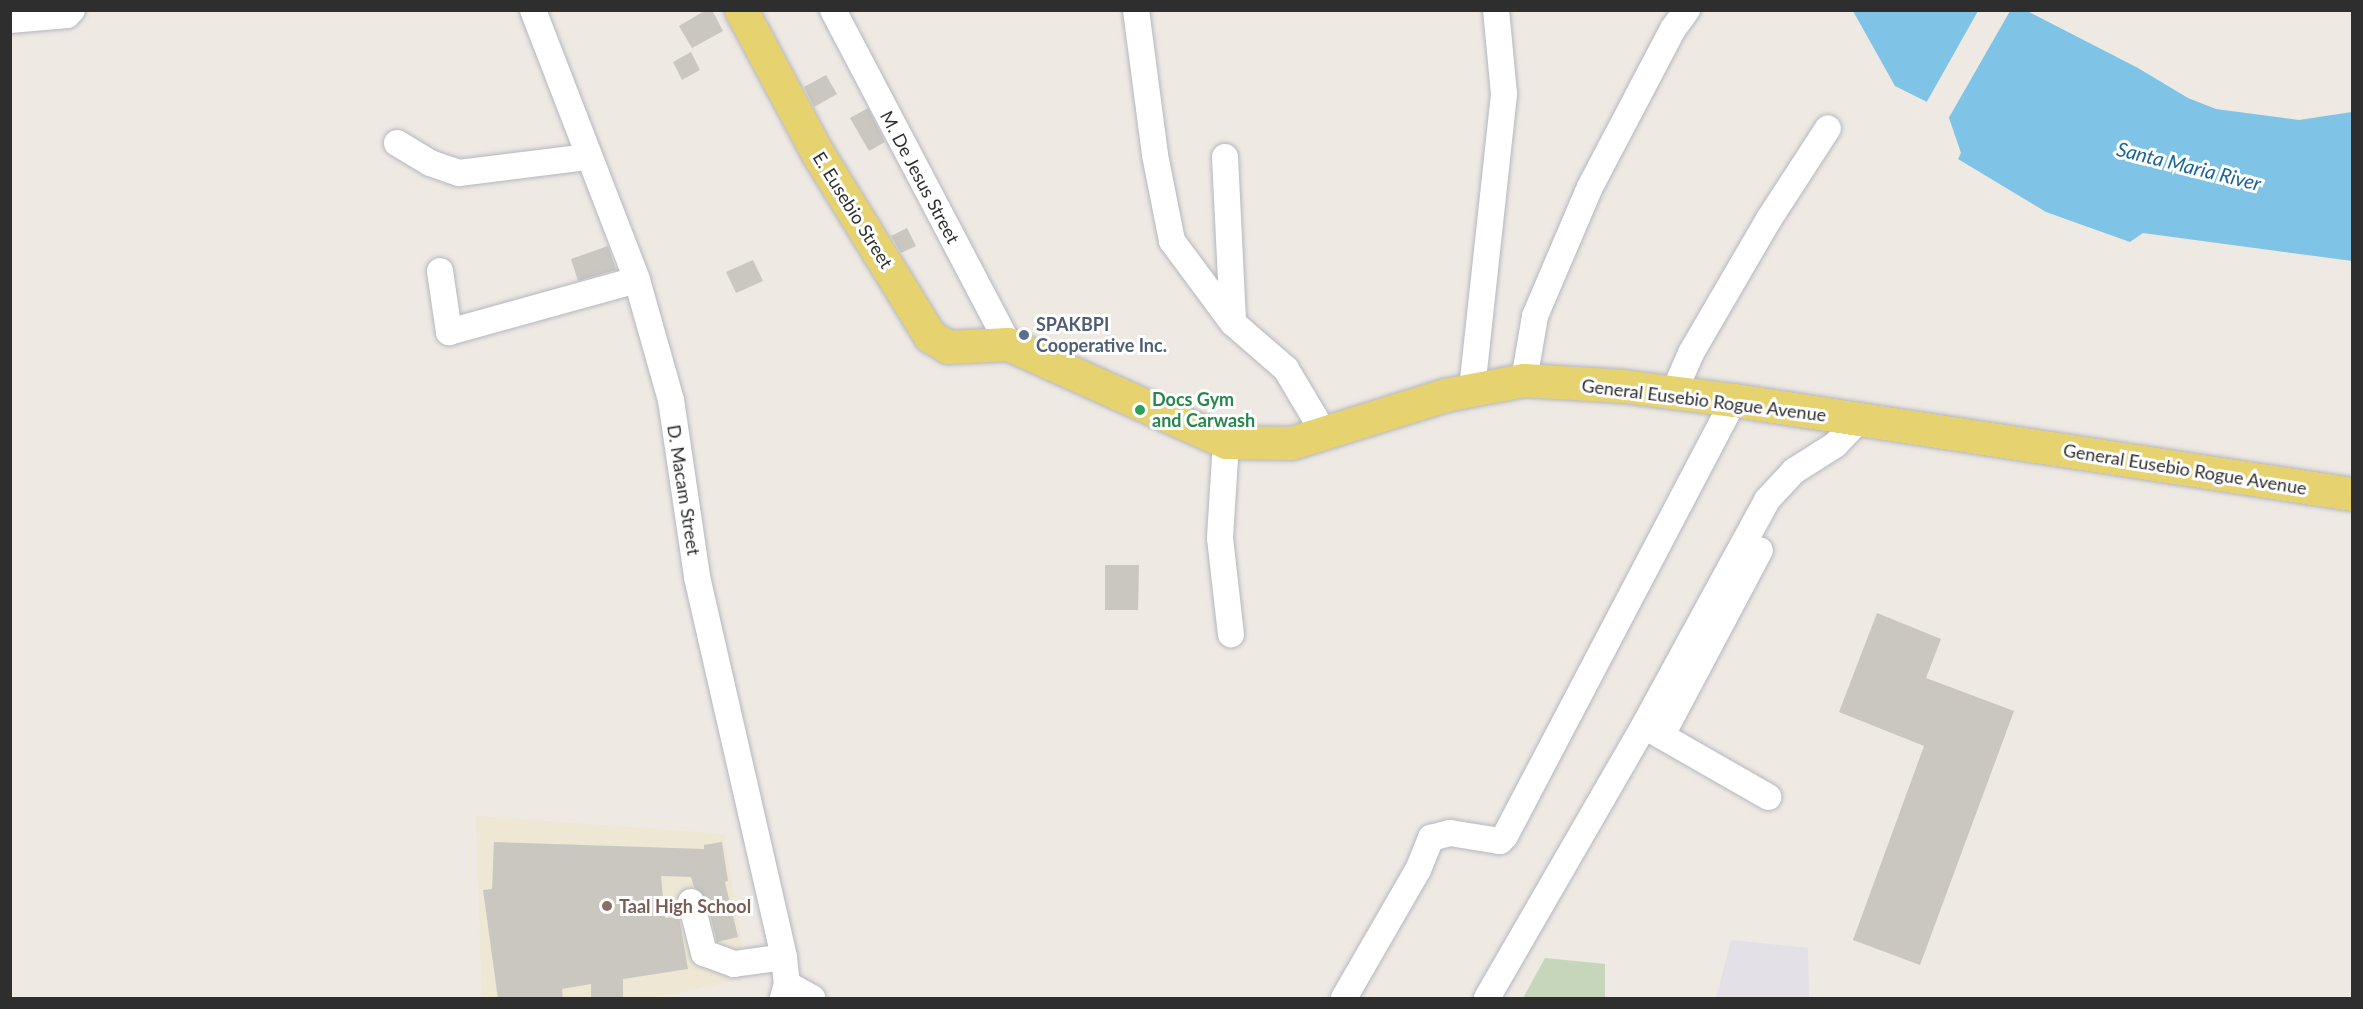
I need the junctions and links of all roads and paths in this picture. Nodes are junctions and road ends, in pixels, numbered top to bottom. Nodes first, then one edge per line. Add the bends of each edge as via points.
1 (72, 10) edge
2 (533, 10) edge
3 (741, 10) edge
4 (1136, 10) edge
5 (1496, 10) edge
6 (1687, 10) edge
7 (841, 13) edge
8 (10, 20) edge
9 (1828, 128) dead end
10 (397, 143) dead end
11 (588, 157) junction
12 (1225, 157) dead end
13 (440, 271) dead end
14 (637, 280) junction
15 (1233, 323) junction
16 (1008, 344) junction
17 (1524, 380) junction
18 (1472, 389) junction
19 (1674, 392) junction
20 (1734, 400) junction
21 (1858, 420) junction
22 (1324, 433) junction
23 (1226, 442) junction
24 (2352, 494) edge
25 (1231, 634) dead end
26 (1653, 731) junction
27 (1768, 797) dead end
28 (691, 902) dead end
29 (783, 957) junction
30 (785, 992) edge
31 (812, 999) edge
32 (1344, 999) edge
33 (1487, 999) edge

1 - 8 street via 67,15
2 - 11 street, D. Macam Street
3 - 16 main road, E. Eusebio Street via 818,154 930,336 948,347
4 - 15 street via 1155,155 1172,241
5 - 18 street via 1504,94
6 - 17 street via 1673,29 1590,186 1535,316
7 - 16 street, M. De Jesus Street
9 - 19 street via 1768,219 1691,353
10 - 11 street via 430,163 459,173
11 - 14 street, D. Macam Street
12 - 15 street
13 - 14 street via 449,332
14 - 29 street, D. Macam Street via 670,400 698,577
15 - 22 street via 1286,369
16 - 23 main road, General Eusebio Rogue Avenue
17 - 18 main road, General Eusebio Rogue Avenue
17 - 19 main road, General Eusebio Rogue Avenue
18 - 22 main road, General Eusebio Rogue Avenue
19 - 20 main road, General Eusebio Rogue Avenue
20 - 21 main road, General Eusebio Rogue Avenue
20 - 32 street via 1505,836 1500,841 1450,833 1431,838 1418,870
21 - 24 main road, General Eusebio Rogue Avenue via 1976,434
21 - 26 street via 1834,445 1794,471 1767,500
22 - 23 main road, General Eusebio Rogue Avenue via 1291,443
23 - 25 street via 1220,538
26 - 27 street
26 - 33 street
28 - 29 street via 704,953 734,964
29 - 30 street, D. Macam Street
30 - 31 street

